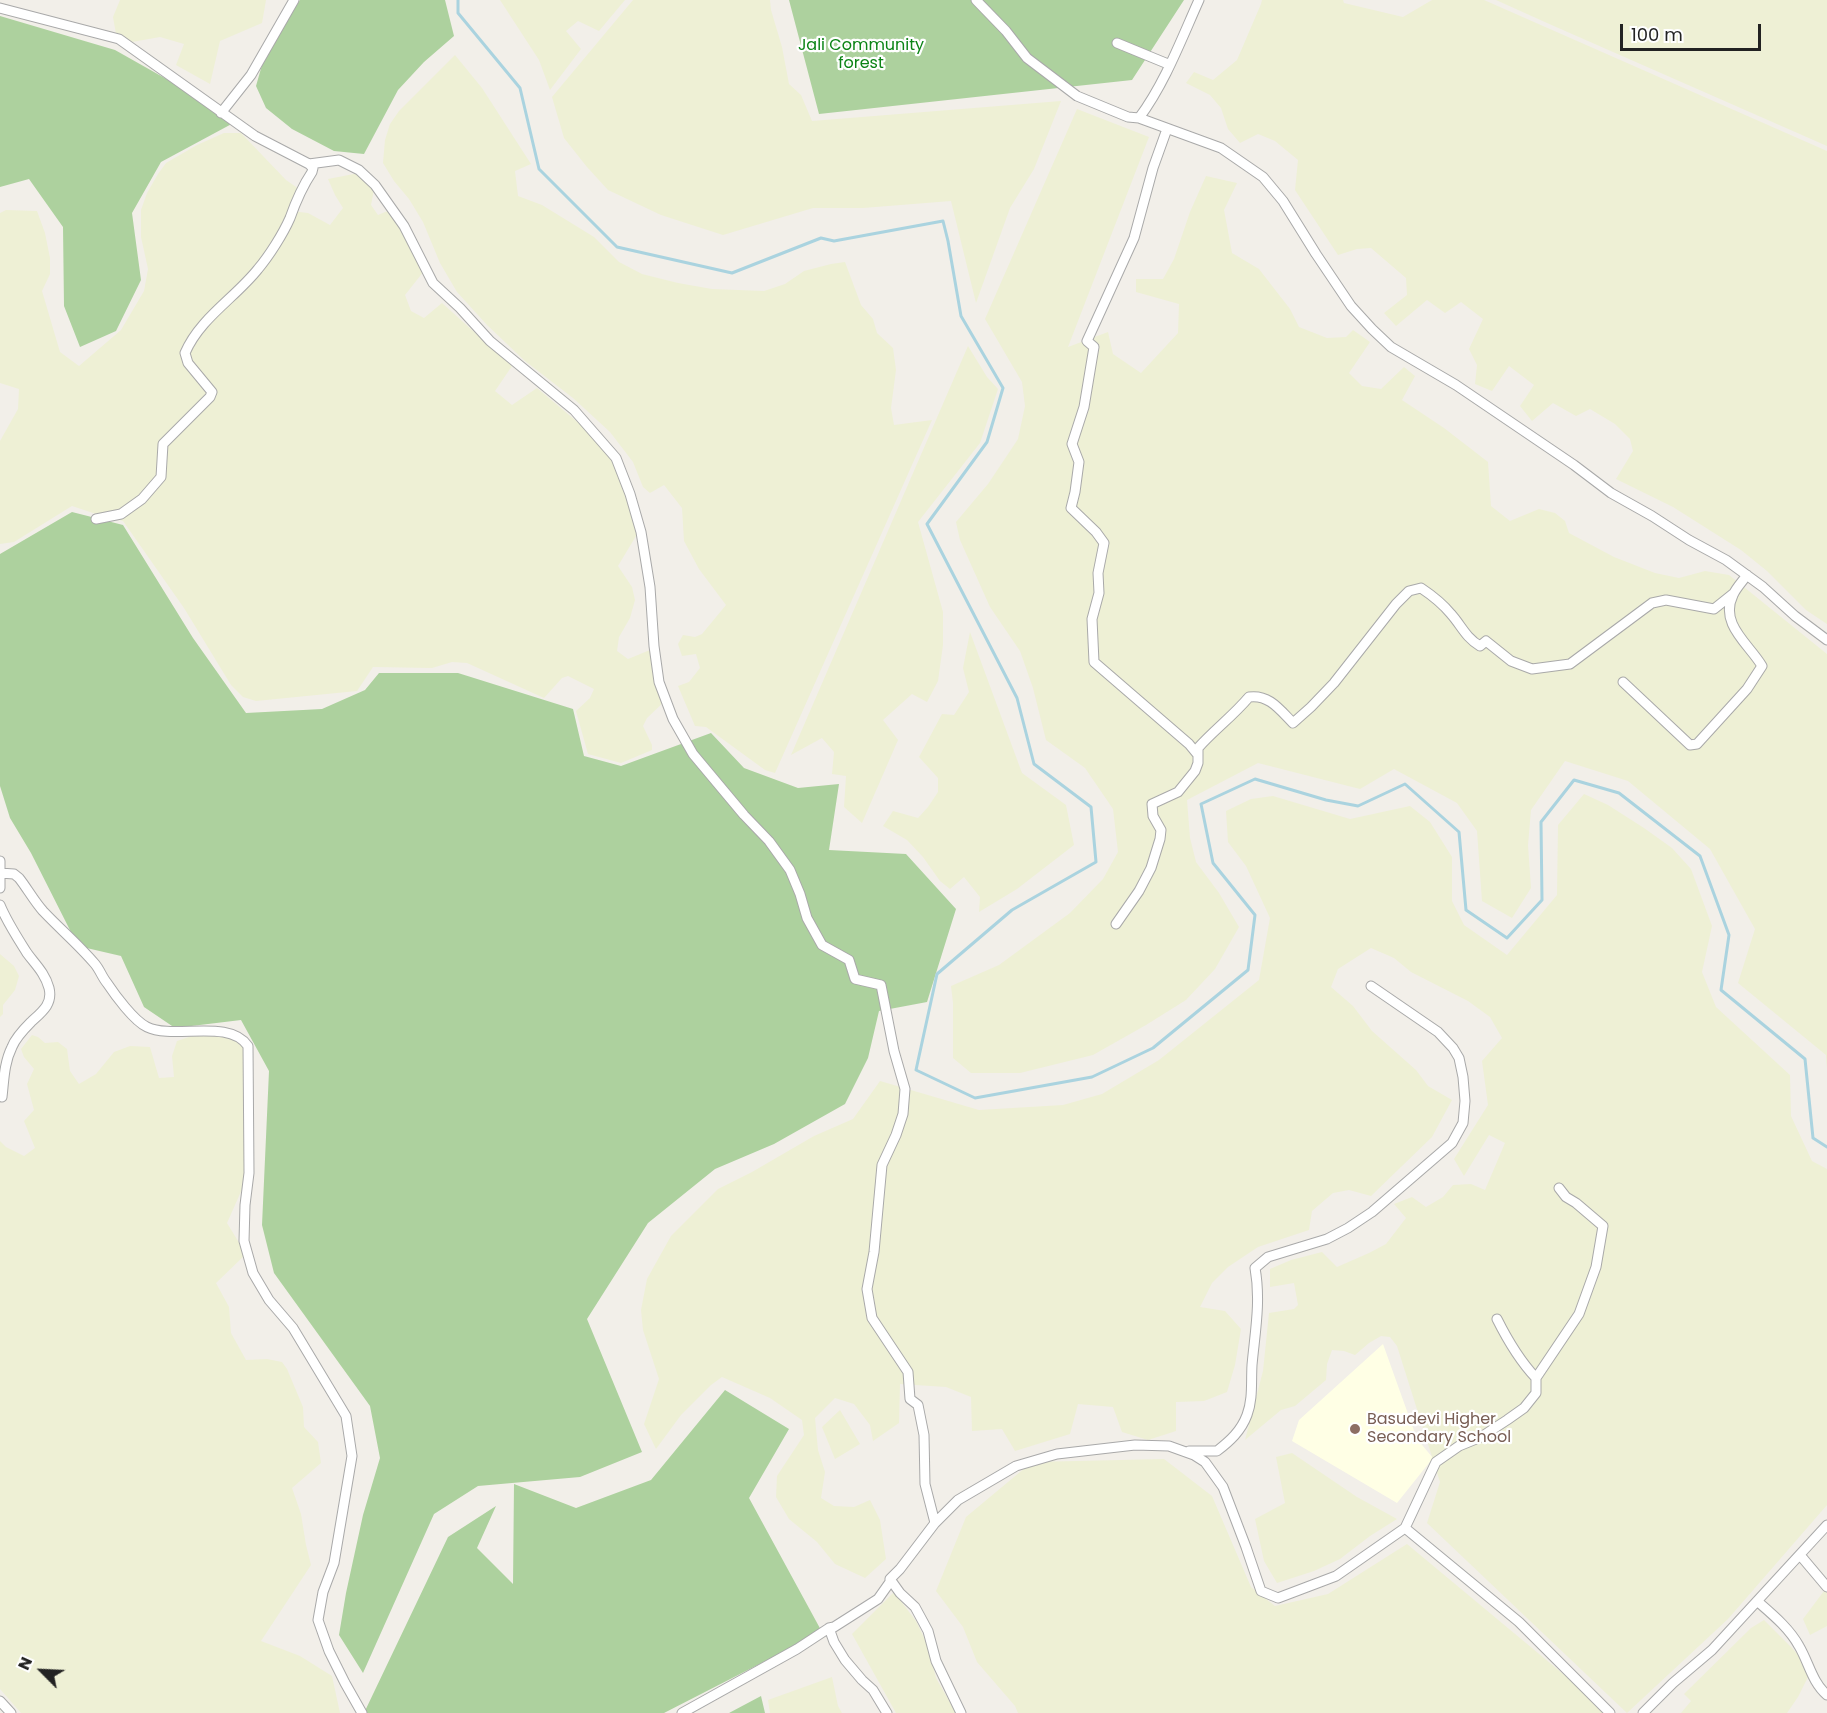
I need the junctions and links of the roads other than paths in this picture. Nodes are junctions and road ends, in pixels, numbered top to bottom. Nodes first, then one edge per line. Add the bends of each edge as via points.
1 (294, 0) edge
2 (976, 0) edge
3 (1199, 0) edge
4 (0, 8) edge
5 (1117, 43) dead end
6 (1171, 62) junction
7 (221, 113) junction
8 (1139, 118) junction
9 (1167, 129) junction
10 (309, 164) junction
11 (96, 519) dead end
12 (1747, 575) junction
13 (1734, 593) junction
14 (1827, 640) edge
15 (1623, 682) dead end
16 (1198, 755) junction
17 (0, 861) edge
18 (0, 873) edge
19 (0, 888) edge
20 (0, 905) edge
21 (1116, 924) dead end
22 (1371, 986) dead end
23 (2, 1097) dead end
24 (1559, 1188) dead end
25 (1497, 1319) dead end
26 (1536, 1378) junction
27 (1184, 1451) junction
28 (935, 1523) junction
29 (1827, 1525) edge
30 (1405, 1528) junction
31 (1800, 1555) junction
32 (890, 1579) junction
33 (1827, 1587) edge
34 (1757, 1601) junction
35 (829, 1628) junction
36 (1827, 1695) edge
37 (0, 1701) edge
38 (11, 1713) edge
39 (362, 1713) edge
40 (682, 1713) edge
41 (887, 1713) edge
42 (961, 1713) edge
43 (1610, 1713) edge
44 (1643, 1713) edge

1 - 7 street via 251,75
2 - 8 street via 1027,58 1077,96
3 - 6 street
4 - 7 street via 119,39
5 - 6 street
6 - 8 street
7 - 10 street
8 - 9 street
9 - 12 street via 1221,148 1263,177 1352,306 1392,347 1456,385 1611,494
9 - 16 street via 1134,238 1087,341 1094,347 1084,407 1072,444 1079,462 1071,508 1104,543 1092,619 1094,662
10 - 11 street via 312,172 258,269 194,336 185,353 188,363 212,392 210,397 163,444 161,477 142,499 121,514
10 - 28 street via 339,160 359,170 375,185 404,226 433,283 490,341 574,410 616,458 641,532 659,682 673,718 693,754 790,870 807,918 822,945 849,960 855,979 881,985 905,1089 903,1114 882,1165 867,1289 872,1318 908,1372 910,1399 918,1405 924,1435 925,1484
12 - 13 street
12 - 14 street
13 - 15 street via 1728,607 1731,625 1762,666 1747,689 1697,744 1690,745
13 - 16 street via 1714,609 1666,600 1652,603 1570,664 1532,669 1511,662 1486,641 1480,646 1471,641 1437,599 1421,588 1409,591 1334,683 1293,723 1274,704 1258,696 1249,697 1198,748
16 - 21 street via 1195,771 1178,792 1152,804 1160,839 1146,879
17 - 18 street
18 - 19 street
18 - 39 street via 19,878 42,910 96,965 146,1027 163,1032 233,1035 248,1046 249,1173 244,1241 254,1273 269,1300 293,1328 346,1416 352,1456 334,1563 318,1620 329,1651
20 - 23 street via 50,990 43,1013 30,1022 12,1046
22 - 27 street via 1438,1032 1460,1058 1465,1101 1463,1123 1452,1143 1372,1212 1327,1239 1259,1263 1252,1399 1246,1418 1235,1436 1217,1451
24 - 26 street via 1603,1226 1596,1267 1579,1314
25 - 26 street
26 - 30 street via 1536,1393 1524,1408 1436,1462
27 - 28 street via 1169,1446 1136,1445 1057,1454 1016,1466 958,1500
27 - 30 street via 1205,1462 1223,1487 1261,1591 1278,1598 1336,1576
28 - 32 street
29 - 31 street
30 - 43 street via 1519,1622
31 - 33 street
31 - 34 street
32 - 35 street via 878,1599
32 - 42 street via 915,1607 928,1630 936,1661
34 - 36 street via 1800,1646 1819,1688
34 - 44 street via 1712,1650
35 - 40 street
35 - 41 street via 845,1660 873,1690
37 - 38 street

